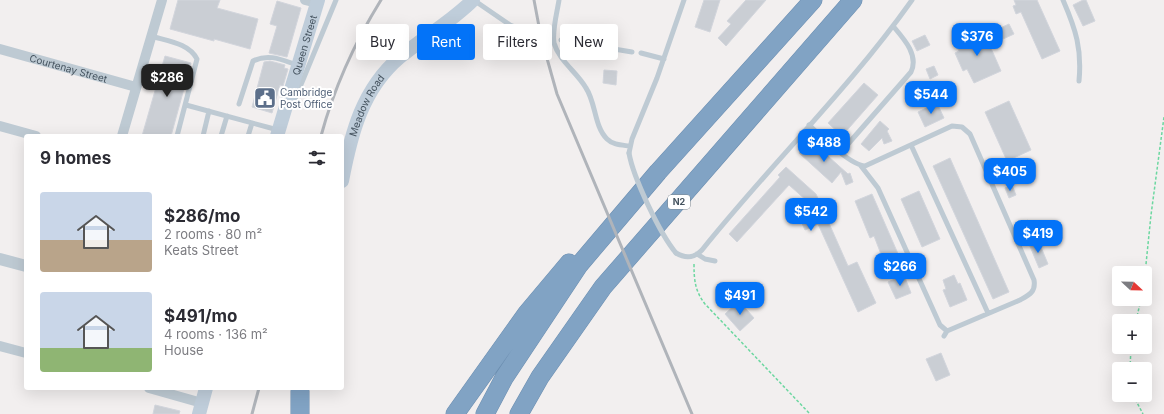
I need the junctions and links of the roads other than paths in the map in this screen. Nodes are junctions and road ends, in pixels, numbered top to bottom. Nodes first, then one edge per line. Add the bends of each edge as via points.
1 (162, 0) edge
2 (336, 0) edge
3 (473, 0) edge
4 (559, 0) edge
5 (684, 0) edge
6 (813, 0) edge
7 (853, 0) edge
8 (912, 0) edge
9 (1063, 0) edge
10 (313, 1) edge
11 (508, 24) edge
12 (893, 26) junction
13 (151, 36) junction
14 (0, 49) edge
15 (618, 50) edge
16 (632, 52) dead end
17 (641, 53) dead end
18 (664, 59) junction
19 (298, 65) junction
20 (1079, 81) dead end
21 (136, 87) junction
22 (240, 104) dead end
23 (186, 105) junction
24 (209, 111) junction
25 (227, 116) junction
26 (252, 123) junction
27 (809, 125) junction
28 (0, 126) edge
29 (278, 133) edge
30 (29, 134) edge
31 (123, 134) edge
32 (178, 134) edge
33 (203, 134) edge
34 (222, 134) edge
35 (249, 134) edge
36 (911, 145) junction
37 (630, 146) junction
38 (842, 152) junction
39 (861, 166) junction
40 (658, 172) junction
41 (344, 173) edge
42 (679, 201) junction
43 (695, 255) junction
44 (0, 259) edge
45 (715, 261) dead end
46 (24, 265) edge
47 (988, 313) junction
48 (0, 346) edge
49 (24, 352) edge
50 (160, 390) edge
51 (300, 390) edge
52 (202, 398) edge
53 (295, 414) edge
54 (300, 414) edge
55 (454, 414) edge
56 (485, 414) edge
57 (519, 414) edge
58 (531, 414) edge

1 - 13 street
2 - 29 lane
3 - 11 lane
3 - 41 main road, Meadow Road via 452,19 399,57 369,93 360,113
4 - 37 lane via 554,40 556,48 586,88 604,136 613,143
5 - 18 lane
6 - 40 highway
7 - 42 highway, N2
8 - 12 lane
9 - 20 lane via 1078,38 1081,55
10 - 19 main road, Queen Street
12 - 27 lane
12 - 38 lane via 912,55 914,66
13 - 21 street
13 - 23 lane via 187,47 198,59
14 - 21 street, Courtenay Street
15 - 16 lane
17 - 18 lane
18 - 37 lane
19 - 22 lane via 269,56 253,61
19 - 29 main road, Queen Street
21 - 31 street
23 - 24 lane
23 - 32 lane
24 - 25 lane
24 - 33 lane
25 - 26 lane
25 - 34 lane
26 - 29 lane
26 - 35 lane
27 - 38 lane
27 - 43 lane
28 - 30 street
36 - 39 lane
36 - 47 lane
36 - 47 lane via 952,126 962,127 970,134 1035,286 1025,297
37 - 43 lane, bridge via 633,167 663,233 676,253 682,256
38 - 39 lane
39 - 47 lane via 878,188 945,334
40 - 55 highway via 552,282 522,319
40 - 56 highway via 579,265 504,378
42 - 57 highway, N2 via 603,287 540,377
42 - 58 highway via 600,300 569,344
43 - 45 lane
44 - 46 street
48 - 49 street
50 - 52 street
51 - 53 main road
51 - 54 highway

